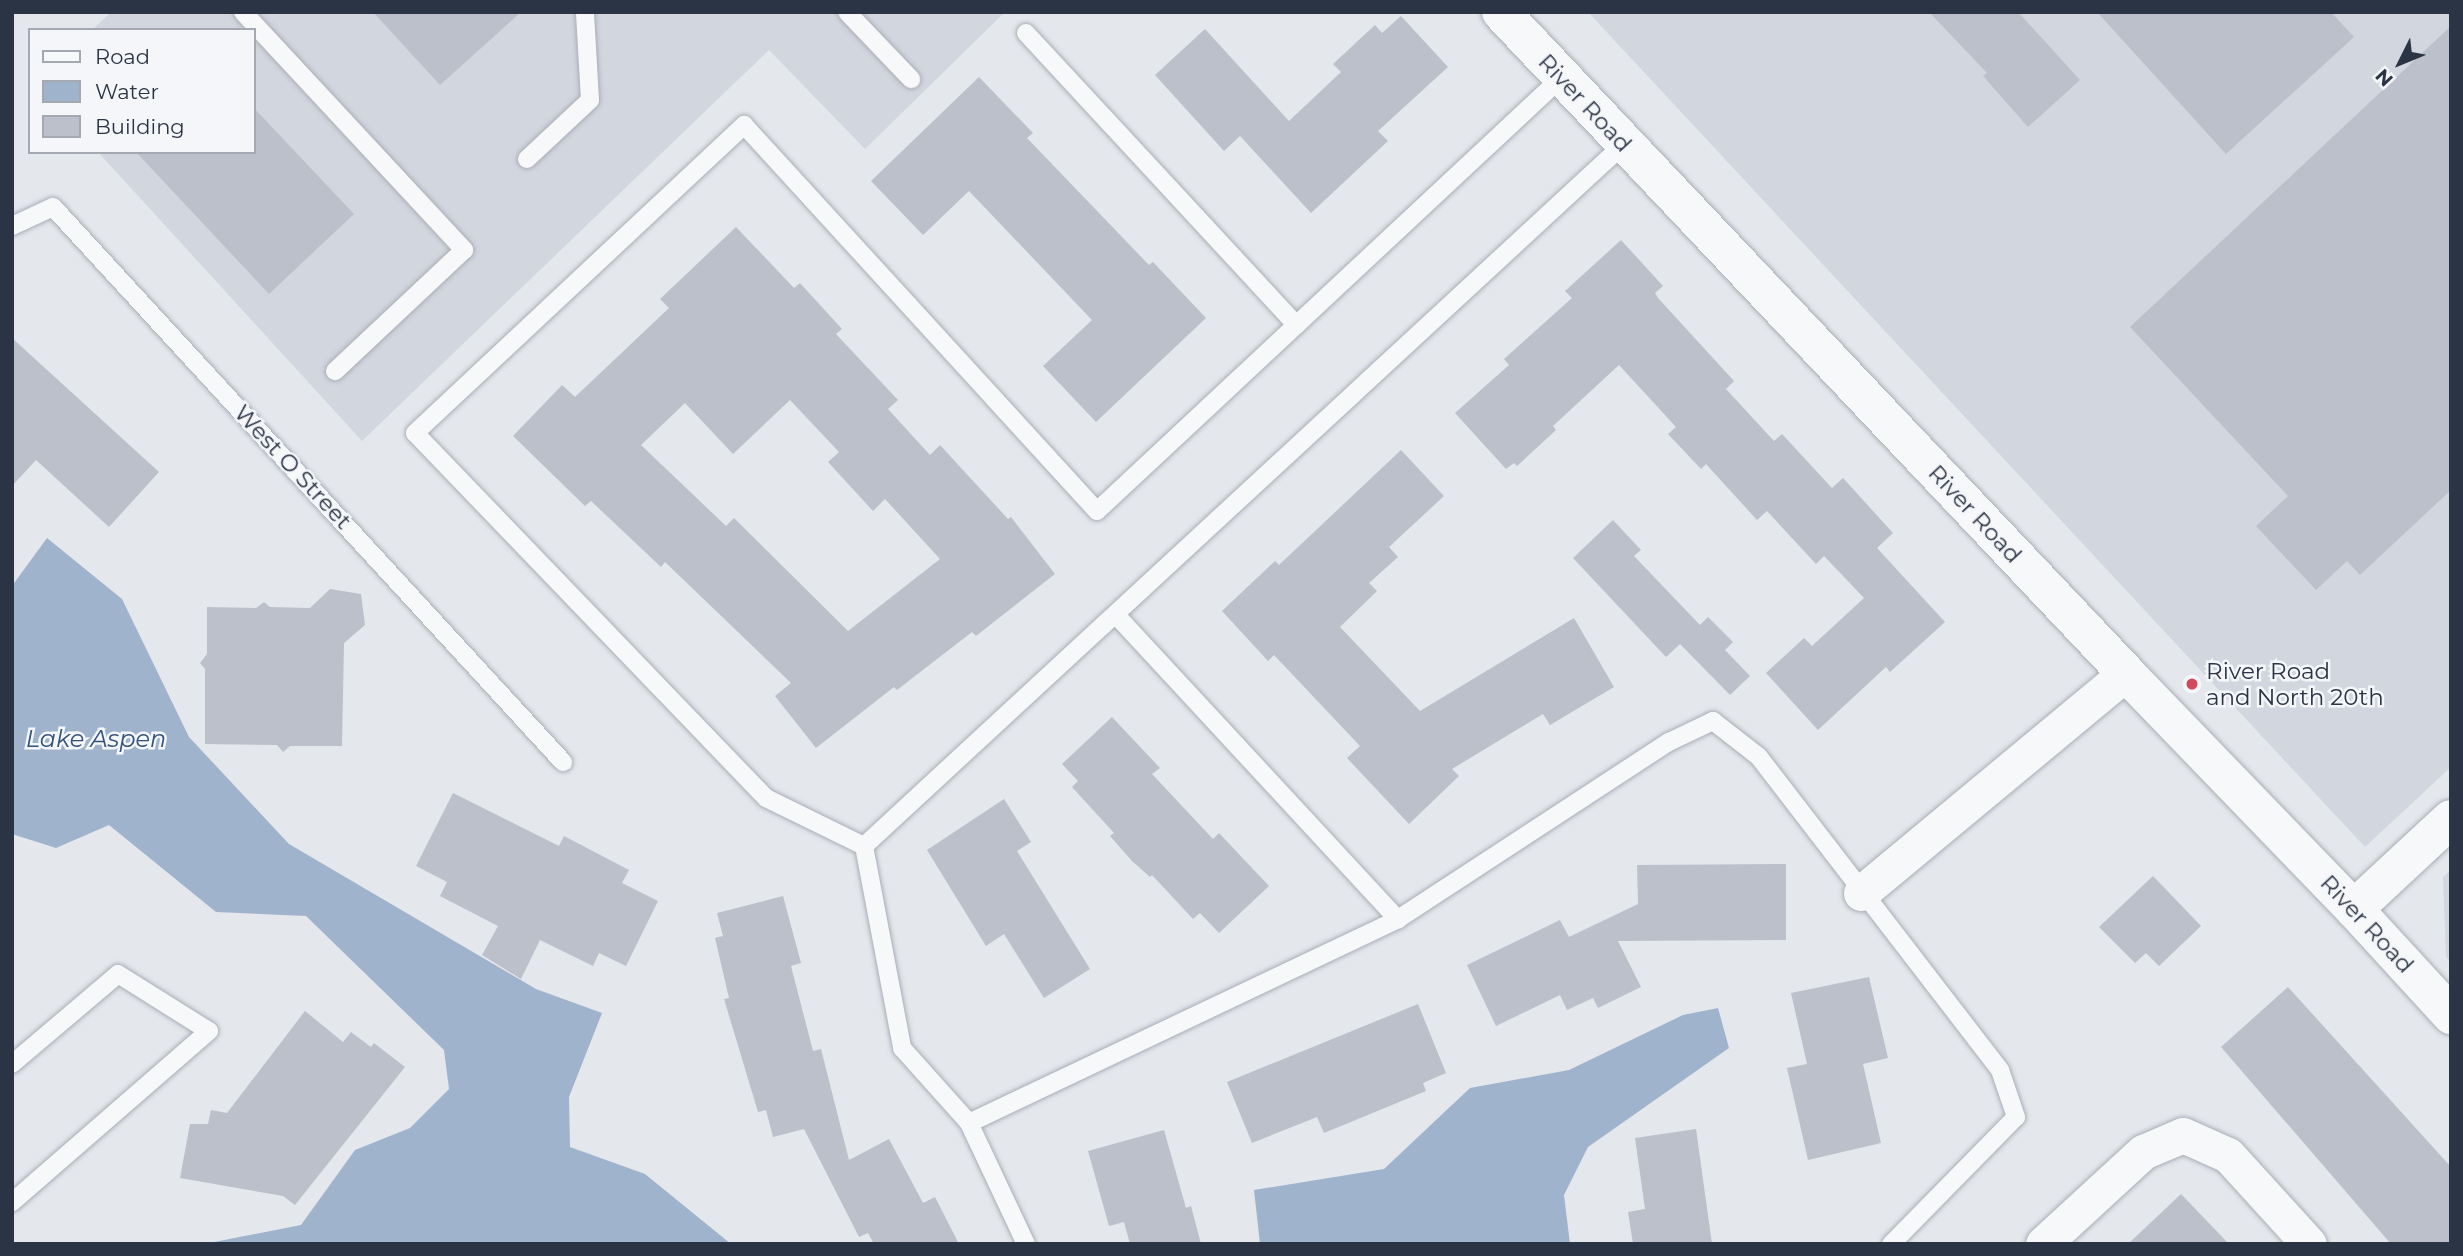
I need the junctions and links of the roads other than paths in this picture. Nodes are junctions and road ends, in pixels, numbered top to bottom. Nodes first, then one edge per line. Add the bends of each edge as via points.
1 (243, 12) edge
2 (585, 12) edge
3 (847, 12) edge
4 (1501, 12) edge
5 (1026, 33) dead end
6 (1562, 77) junction
7 (911, 79) dead end
8 (1624, 144) junction
9 (527, 159) dead end
10 (12, 226) edge
11 (1296, 325) junction
12 (335, 371) dead end
13 (1116, 615) junction
14 (2126, 673) junction
15 (564, 762) dead end
16 (2451, 819) edge
17 (864, 846) junction
18 (1861, 892) junction
19 (2354, 909) junction
20 (1398, 919) junction
21 (2451, 1016) edge
22 (12, 1064) edge
23 (969, 1123) junction
24 (12, 1202) edge
25 (1026, 1244) edge
26 (1891, 1244) edge
27 (2043, 1244) edge
28 (2309, 1244) edge

1 - 12 lane via 464,250
2 - 9 lane via 590,100
3 - 7 lane
4 - 6 street, River Road
5 - 11 lane
6 - 8 street, River Road
6 - 11 lane
8 - 13 lane
8 - 14 street, River Road
10 - 15 lane, West O Street via 54,207
11 - 17 lane via 1097,511 744,125 415,433 766,798
13 - 17 lane
13 - 20 lane
14 - 18 street
14 - 19 street, River Road
16 - 19 street
17 - 23 lane via 902,1048
18 - 20 lane via 1759,757 1713,721 1669,743
18 - 26 lane via 2000,1070 2016,1117
19 - 21 street, River Road
20 - 23 lane
22 - 24 lane via 118,974 209,1031
23 - 25 lane
27 - 28 street via 2143,1152 2183,1135 2228,1155

